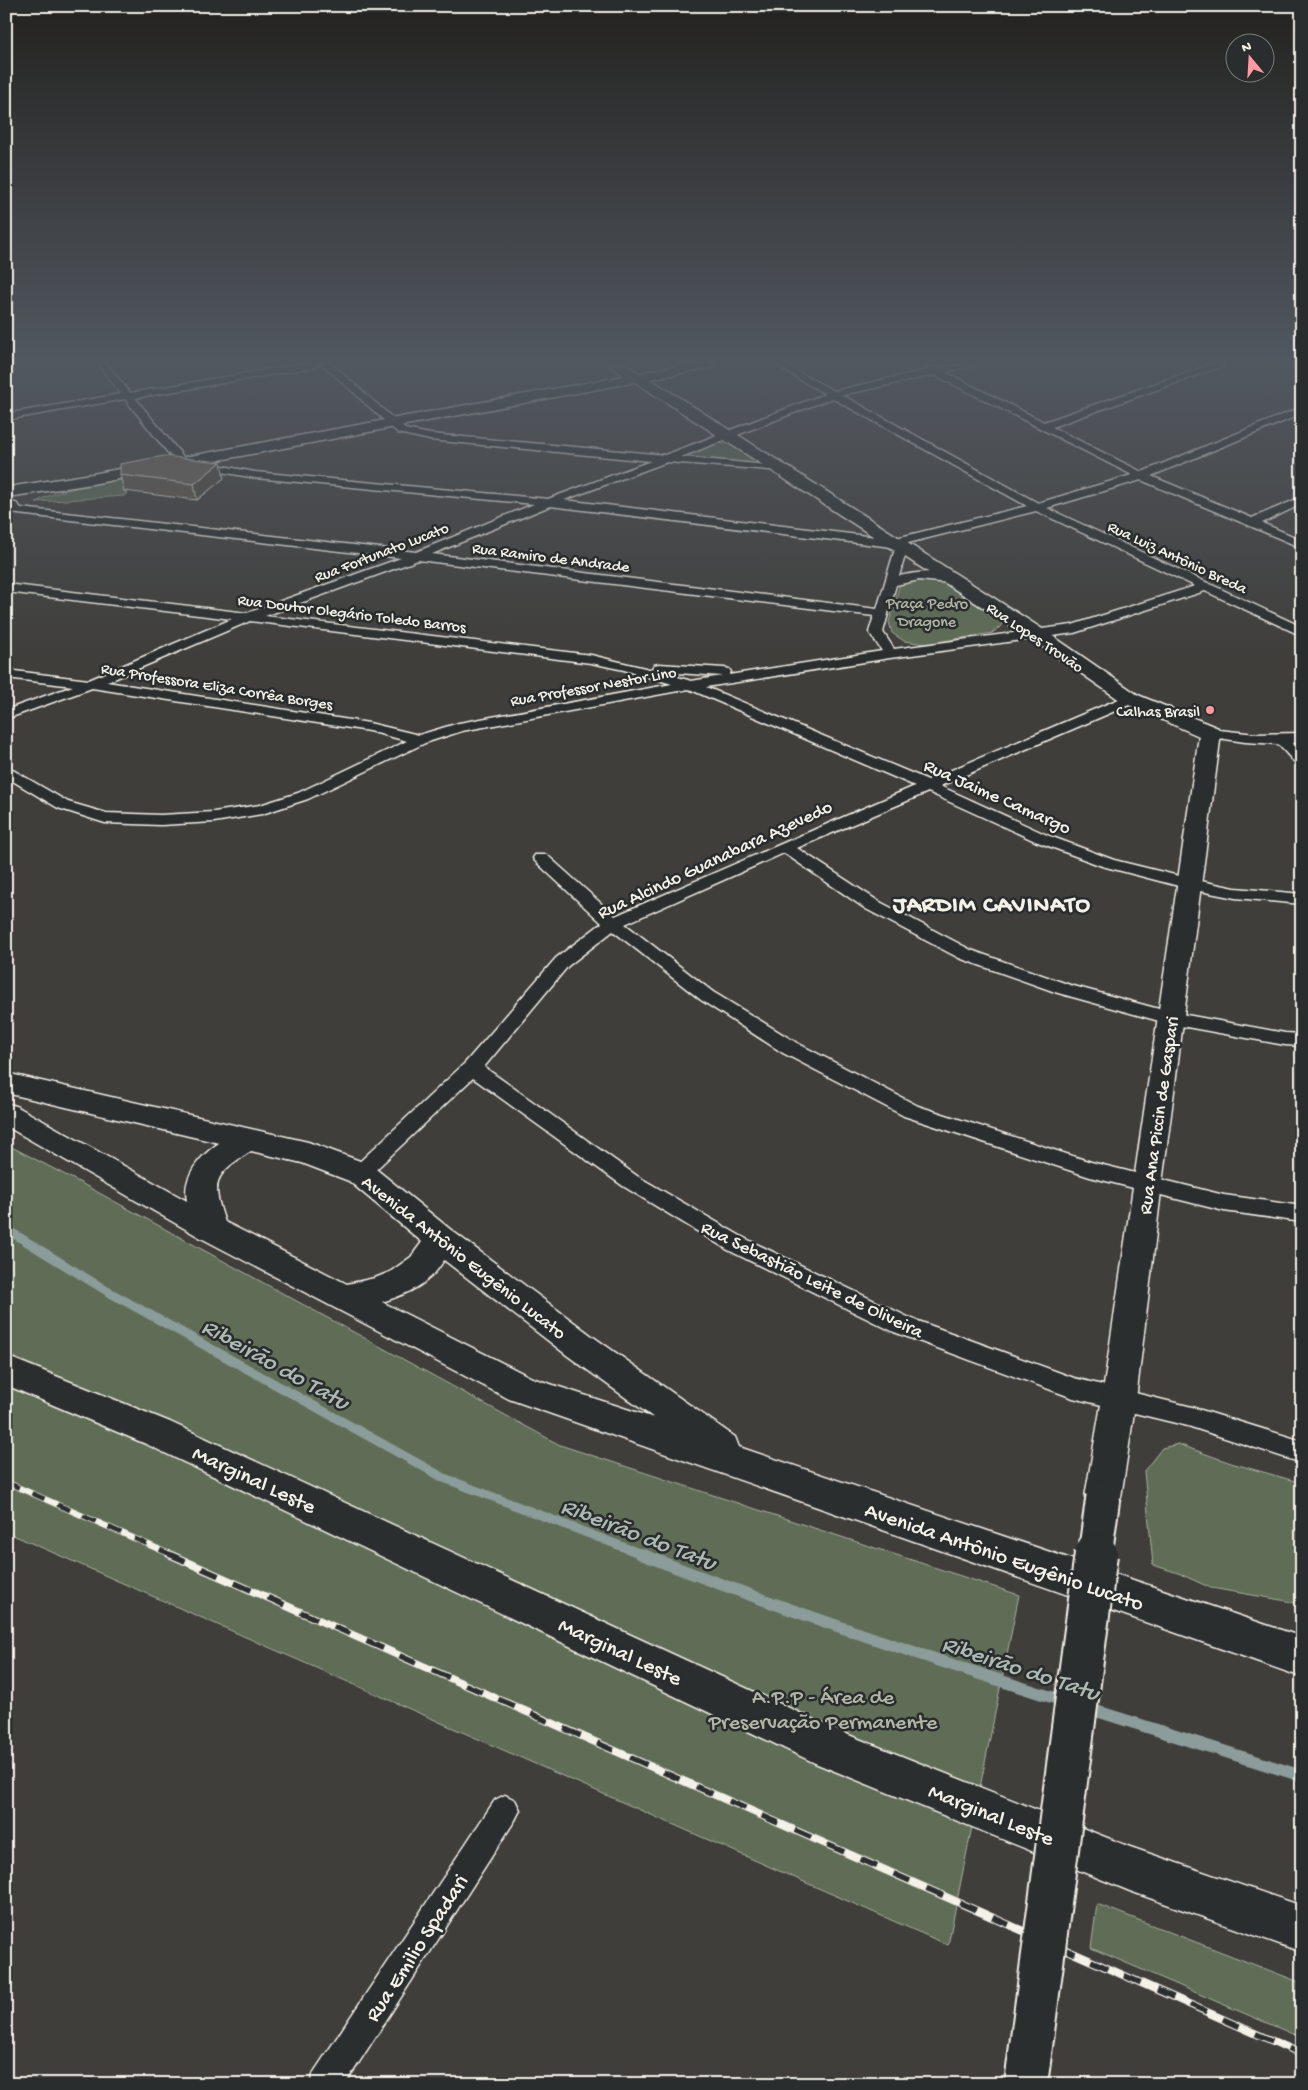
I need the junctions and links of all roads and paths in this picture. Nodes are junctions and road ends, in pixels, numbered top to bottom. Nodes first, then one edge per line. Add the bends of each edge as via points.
1 (180, 462) joint
2 (244, 462) edge
3 (658, 462) edge
4 (703, 462) edge
5 (766, 462) edge
6 (955, 462) edge
7 (1114, 462) edge
8 (1177, 462) edge
9 (778, 469) junction
10 (255, 475) junction
11 (1142, 476) junction
12 (13, 499) edge
13 (1302, 500) edge
14 (549, 502) junction
15 (1037, 507) junction
16 (848, 515) junction
17 (1251, 523) junction
18 (823, 535) junction
19 (456, 540) junction
20 (1302, 544) edge
21 (897, 546) junction
22 (362, 550) junction
23 (417, 556) junction
24 (471, 562) junction
25 (372, 572) junction
26 (949, 579) junction
27 (890, 583) junction
28 (1205, 587) junction
29 (6, 588) edge
30 (880, 613) junction
31 (249, 617) junction
32 (1302, 632) edge
33 (1037, 634) junction
34 (890, 654) junction
35 (626, 666) junction
36 (6, 674) edge
37 (757, 675) junction
38 (90, 684) junction
39 (690, 685) junction
40 (629, 697) junction
41 (1130, 699) junction
42 (6, 715) edge
43 (1210, 733) junction
44 (1302, 738) edge
45 (420, 740) junction
46 (1283, 740) junction
47 (1302, 762) edge
48 (6, 770) edge
49 (928, 786) junction
50 (786, 847) junction
51 (541, 858) dead end
52 (1190, 884) junction
53 (1302, 899) edge
54 (613, 923) junction
55 (1170, 1018) junction
56 (1302, 1040) edge
57 (472, 1068) junction
58 (6, 1083) edge
59 (6, 1113) edge
60 (247, 1140) junction
61 (360, 1172) junction
62 (1147, 1183) junction
63 (1302, 1214) edge
64 (212, 1228) junction
65 (440, 1239) junction
66 (345, 1297) junction
67 (6, 1370) edge
68 (1119, 1399) junction
69 (1302, 1452) edge
70 (746, 1465) junction
71 (1284, 1646) edge
72 (1302, 1657) edge
73 (505, 1810) dead end
74 (1302, 1930) edge
75 (326, 2084) edge
76 (1026, 2084) edge

1 - 10 street
1 - 12 main road
2 - 10 street via 243,468
3 - 14 street, Rua Fortunato Lucato
4 - 9 street
5 - 9 main road, Rua Lopes Trovão
6 - 15 street, Rua Luiz Antônio Breda
7 - 11 street
8 - 11 street
9 - 16 main road, Rua Lopes Trovão
10 - 14 street
11 - 15 street
11 - 17 street
12 - 22 street, Rua Ramiro de Andrade via 18,511
13 - 17 street
14 - 18 street
14 - 19 street, Rua Fortunato Lucato
15 - 21 street
15 - 28 street, Rua Luiz Antônio Breda
16 - 18 street via 848,523 840,530
16 - 21 main road, Rua Lopes Trovão
17 - 20 street
18 - 21 street
19 - 23 street, Rua Fortunato Lucato
19 - 24 street
21 - 26 main road, Rua Lopes Trovão
21 - 27 street
22 - 23 street, Rua Ramiro de Andrade
22 - 25 street
23 - 24 street, Rua Ramiro de Andrade
23 - 25 street, Rua Fortunato Lucato
24 - 30 street, Rua Ramiro de Andrade
25 - 31 street, Rua Fortunato Lucato
26 - 27 street via 918,575
26 - 33 main road, Rua Lopes Trovão
27 - 30 street
28 - 32 street, Rua Luiz Antônio Breda
28 - 33 street, Rua Professor Nestor Lino via 1074,629
29 - 31 street, Rua Doutor Olegário Toledo Barros
30 - 34 street via 876,632
31 - 35 street, Rua Doutor Olegário Toledo Barros
31 - 38 street, Rua Fortunato Lucato
33 - 34 street, Rua Professor Nestor Lino
33 - 41 main road, Rua Lopes Trovão
34 - 37 street, Rua Professor Nestor Lino
35 - 37 street
35 - 39 street, Rua Doutor Olegário Toledo Barros
35 - 40 street via 634,682 634,693
36 - 38 street, Rua Professora Eliza Corrêa Borges
37 - 39 street, Rua Professor Nestor Lino
38 - 42 street, Rua Fortunato Lucato
38 - 45 street, Rua Professora Eliza Corrêa Borges via 369,727
39 - 40 street, Rua Professor Nestor Lino
39 - 49 street, Rua Jaime Camargo
40 - 45 street, Rua Professor Nestor Lino via 459,727
41 - 43 main road, Rua Lopes Trovão
41 - 49 street, Rua Alcindo Guanabara Azevedo
43 - 46 street
43 - 52 main road, Rua Ana Piccin de Gaspari
44 - 46 street
45 - 48 street, Rua Professor Nestor Lino via 303,796 262,809 214,817 161,820 105,818 63,805
46 - 47 street
49 - 50 street, Rua Alcindo Guanabara Azevedo
49 - 52 street, Rua Jaime Camargo via 1041,838 1108,863
50 - 54 street, Rua Alcindo Guanabara Azevedo
50 - 55 street via 872,905 964,954 1064,989
51 - 54 street
52 - 53 street, Rua Jaime Camargo via 1235,893
52 - 55 main road, Rua Ana Piccin de Gaspari
54 - 57 street, Rua Alcindo Guanabara Azevedo via 562,962
54 - 62 street via 707,996 790,1048 911,1111 1090,1169
55 - 56 street
55 - 62 main road, Rua Ana Piccin de Gaspari
57 - 61 street, Rua Alcindo Guanabara Azevedo
57 - 68 street, Rua Sebastião Leite de Oliveira via 630,1181 736,1244 902,1326 1073,1388
58 - 60 main road, Avenida Antônio Eugênio Lucato
59 - 64 main road, Avenida Antônio Eugênio Lucato
60 - 61 main road, Avenida Antônio Eugênio Lucato via 308,1153
60 - 64 main road via 221,1154 201,1184
61 - 65 main road, Avenida Antônio Eugênio Lucato
62 - 63 street via 1224,1203
62 - 68 main road, Rua Ana Piccin de Gaspari
64 - 66 main road, Avenida Antônio Eugênio Lucato
65 - 66 main road via 432,1255 414,1276 380,1290
65 - 70 main road, Avenida Antônio Eugênio Lucato via 580,1346
66 - 70 main road, Avenida Antônio Eugênio Lucato via 521,1389
67 - 74 main road, Marginal Leste via 158,1433 830,1748 1130,1869
68 - 69 street, Rua Sebastião Leite de Oliveira via 1188,1416
68 - 76 main road, Rua Ana Piccin de Gaspari, bridge via 1103,1497
70 - 71 main road, Avenida Antônio Eugênio Lucato
71 - 72 main road, Avenida Antônio Eugênio Lucato
73 - 75 street, Rua Emilio Spadari

